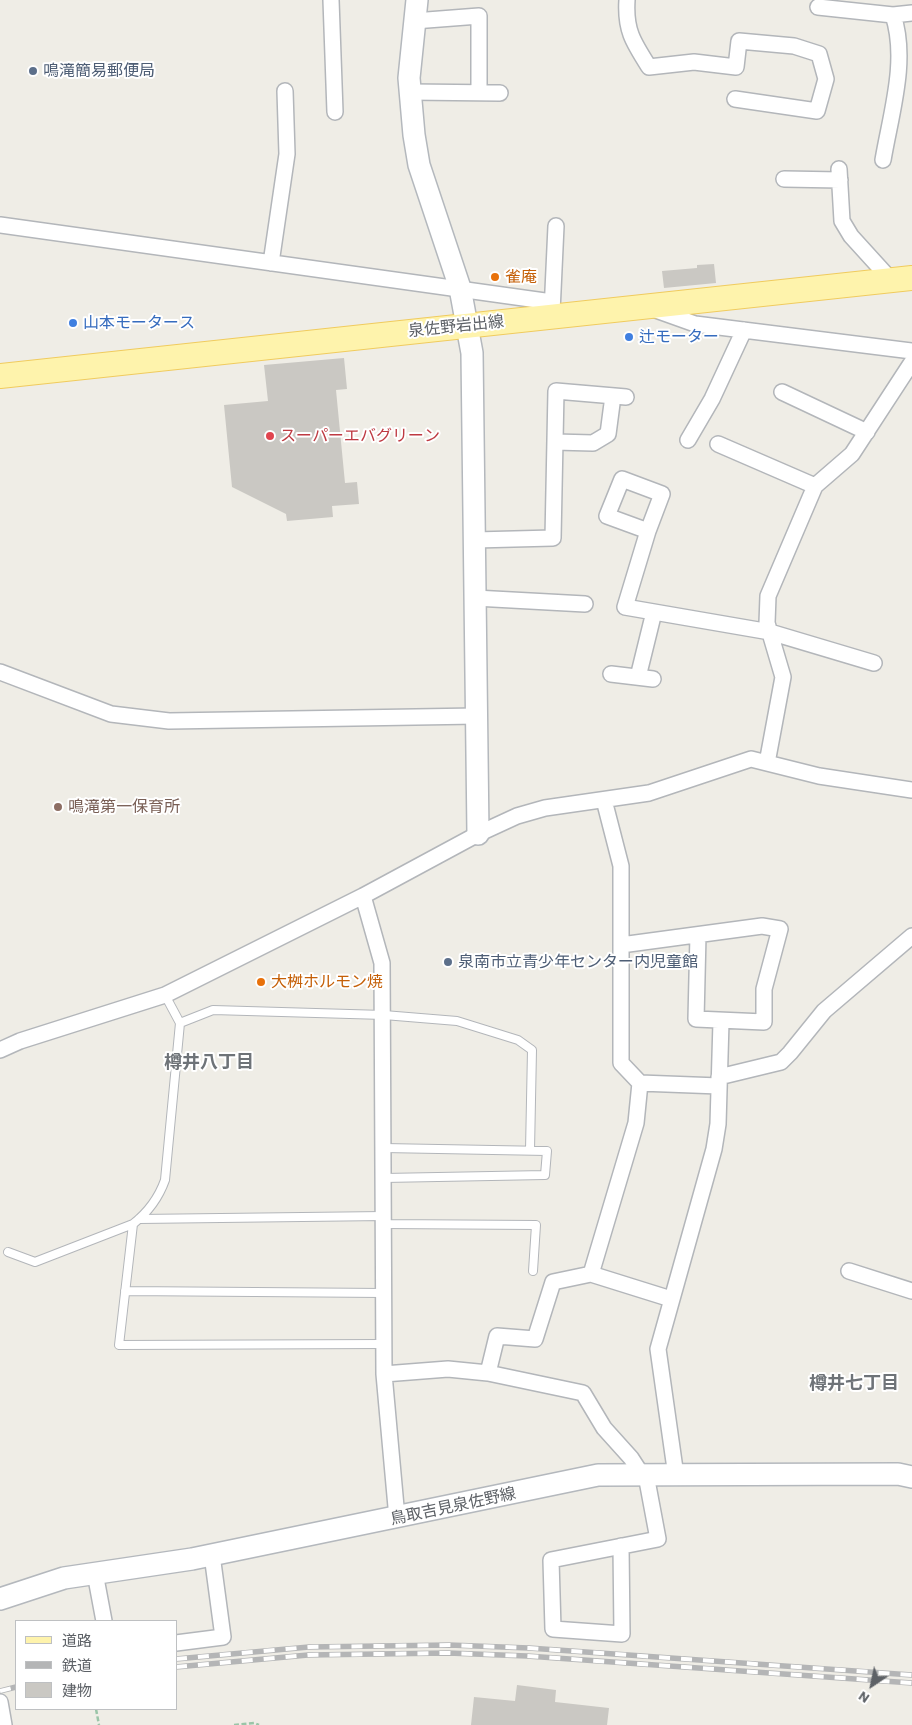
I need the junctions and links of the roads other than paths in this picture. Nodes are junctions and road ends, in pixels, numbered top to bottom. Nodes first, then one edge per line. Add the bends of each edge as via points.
1 (331, 0) edge
2 (417, 0) edge
3 (627, 0) edge
4 (818, 7) dead end
5 (912, 13) edge
6 (893, 15) junction
7 (414, 21) junction
8 (285, 91) dead end
9 (410, 92) junction
10 (479, 92) junction
11 (500, 93) dead end
12 (735, 99) dead end
13 (335, 112) dead end
14 (883, 160) dead end
15 (784, 179) dead end
16 (0, 225) edge
17 (556, 226) dead end
18 (271, 264) junction
19 (902, 279) edge
20 (460, 288) junction
21 (643, 306) junction
22 (552, 309) junction
23 (469, 324) junction
24 (744, 330) junction
25 (912, 351) edge
26 (912, 362) edge
27 (0, 376) edge
28 (782, 392) dead end
29 (867, 432) junction
30 (688, 440) dead end
31 (555, 442) junction
32 (718, 444) dead end
33 (815, 486) junction
34 (648, 531) dead end
35 (475, 540) junction
36 (475, 598) junction
37 (585, 604) dead end
38 (654, 612) junction
39 (770, 632) junction
40 (874, 663) dead end
41 (0, 672) edge
42 (611, 674) dead end
43 (638, 677) junction
44 (654, 679) dead end
45 (477, 716) junction
46 (767, 763) junction
47 (912, 790) edge
48 (604, 800) junction
49 (478, 834) junction
50 (363, 896) junction
51 (698, 935) junction
52 (912, 936) edge
53 (621, 945) junction
54 (165, 995) junction
55 (384, 1015) junction
56 (721, 1022) junction
57 (180, 1024) junction
58 (0, 1050) edge
59 (719, 1082) junction
60 (640, 1083) junction
61 (384, 1148) junction
62 (530, 1150) junction
63 (384, 1178) junction
64 (384, 1220) junction
65 (136, 1221) junction
66 (8, 1252) dead end
67 (533, 1271) dead end
68 (849, 1271) dead end
69 (591, 1274) junction
70 (125, 1291) junction
71 (912, 1292) edge
72 (384, 1293) junction
73 (672, 1298) junction
74 (384, 1344) junction
75 (488, 1373) junction
76 (384, 1374) junction
77 (907, 1473) edge
78 (644, 1475) junction
79 (676, 1476) junction
80 (397, 1518) junction
81 (621, 1546) junction
82 (212, 1555) junction
83 (95, 1573) junction
84 (0, 1599) edge
85 (104, 1620) edge
86 (178, 1643) edge
87 (0, 1702) edge
88 (4, 1725) edge

1 - 13 street
2 - 7 main road
3 - 12 street via 626,20 634,44 650,67 694,62 736,67 739,41 794,46 819,54 826,79 817,111
4 - 6 street
5 - 6 street
6 - 14 street via 899,33 899,52
7 - 9 main road
7 - 10 street via 479,16
8 - 18 street via 287,154
9 - 10 street
9 - 20 main road via 419,165
10 - 11 street
15 - 19 street via 840,174 842,221 851,236
16 - 18 street
17 - 22 street
18 - 20 street
19 - 21 main road, 泉佐野岩出線
20 - 22 street
20 - 23 main road
21 - 22 main road, 泉佐野岩出線
21 - 24 street via 695,324
22 - 23 main road, 泉佐野岩出線
23 - 27 main road, 泉佐野岩出線
23 - 35 main road
24 - 25 street
24 - 30 street via 712,399
26 - 29 street
28 - 29 street
29 - 33 street via 852,454
31 - 31 street via 593,443 608,434 619,397 556,391
31 - 35 street via 553,538
32 - 33 street
33 - 39 street via 768,596
34 - 38 street via 625,607
35 - 36 main road
36 - 37 street
36 - 45 main road
38 - 39 street
38 - 43 street
39 - 40 street
39 - 46 street via 783,677
41 - 45 street via 111,714 170,721
42 - 43 street
43 - 44 street
45 - 49 main road
46 - 47 street via 819,776
46 - 48 street via 751,759 648,793
48 - 49 street via 545,808 517,816
48 - 53 street via 621,866
49 - 50 street
50 - 54 street
50 - 55 street via 382,963
51 - 53 street
51 - 56 street via 696,1019
51 - 56 street via 762,926 780,929 764,989 764,1022
52 - 59 street via 824,1011 781,1062
53 - 60 street via 621,1063
54 - 57 lane
54 - 58 street
55 - 57 lane via 213,1010
55 - 61 street
55 - 62 lane via 457,1021 518,1040 532,1050
56 - 59 street
57 - 65 lane via 165,1180 162,1190
59 - 60 street
59 - 73 street via 714,1149
60 - 69 street via 636,1123
61 - 62 lane
61 - 63 street
62 - 63 lane via 547,1151 545,1175
63 - 64 street
64 - 65 lane
64 - 67 lane via 536,1225
64 - 72 street
65 - 66 lane via 35,1262
65 - 70 lane
68 - 71 street
69 - 73 street
69 - 75 street via 553,1282 535,1339 497,1336
70 - 72 lane
70 - 74 lane via 119,1345
72 - 74 street
73 - 79 street via 658,1349
74 - 76 street
75 - 76 street via 448,1369
75 - 78 street via 583,1393 604,1428
76 - 80 street
77 - 79 main road, 鳥取吉見泉佐野線
78 - 79 main road, 鳥取吉見泉佐野線
78 - 80 main road, 鳥取吉見泉佐野線 via 598,1475
78 - 81 street via 658,1539
80 - 82 main road, 鳥取吉見泉佐野線
81 - 81 street via 622,1634 553,1629 552,1560
82 - 83 main road, 鳥取吉見泉佐野線
82 - 86 street via 223,1638
83 - 84 main road, 鳥取吉見泉佐野線 via 64,1578
83 - 85 street
87 - 88 street

